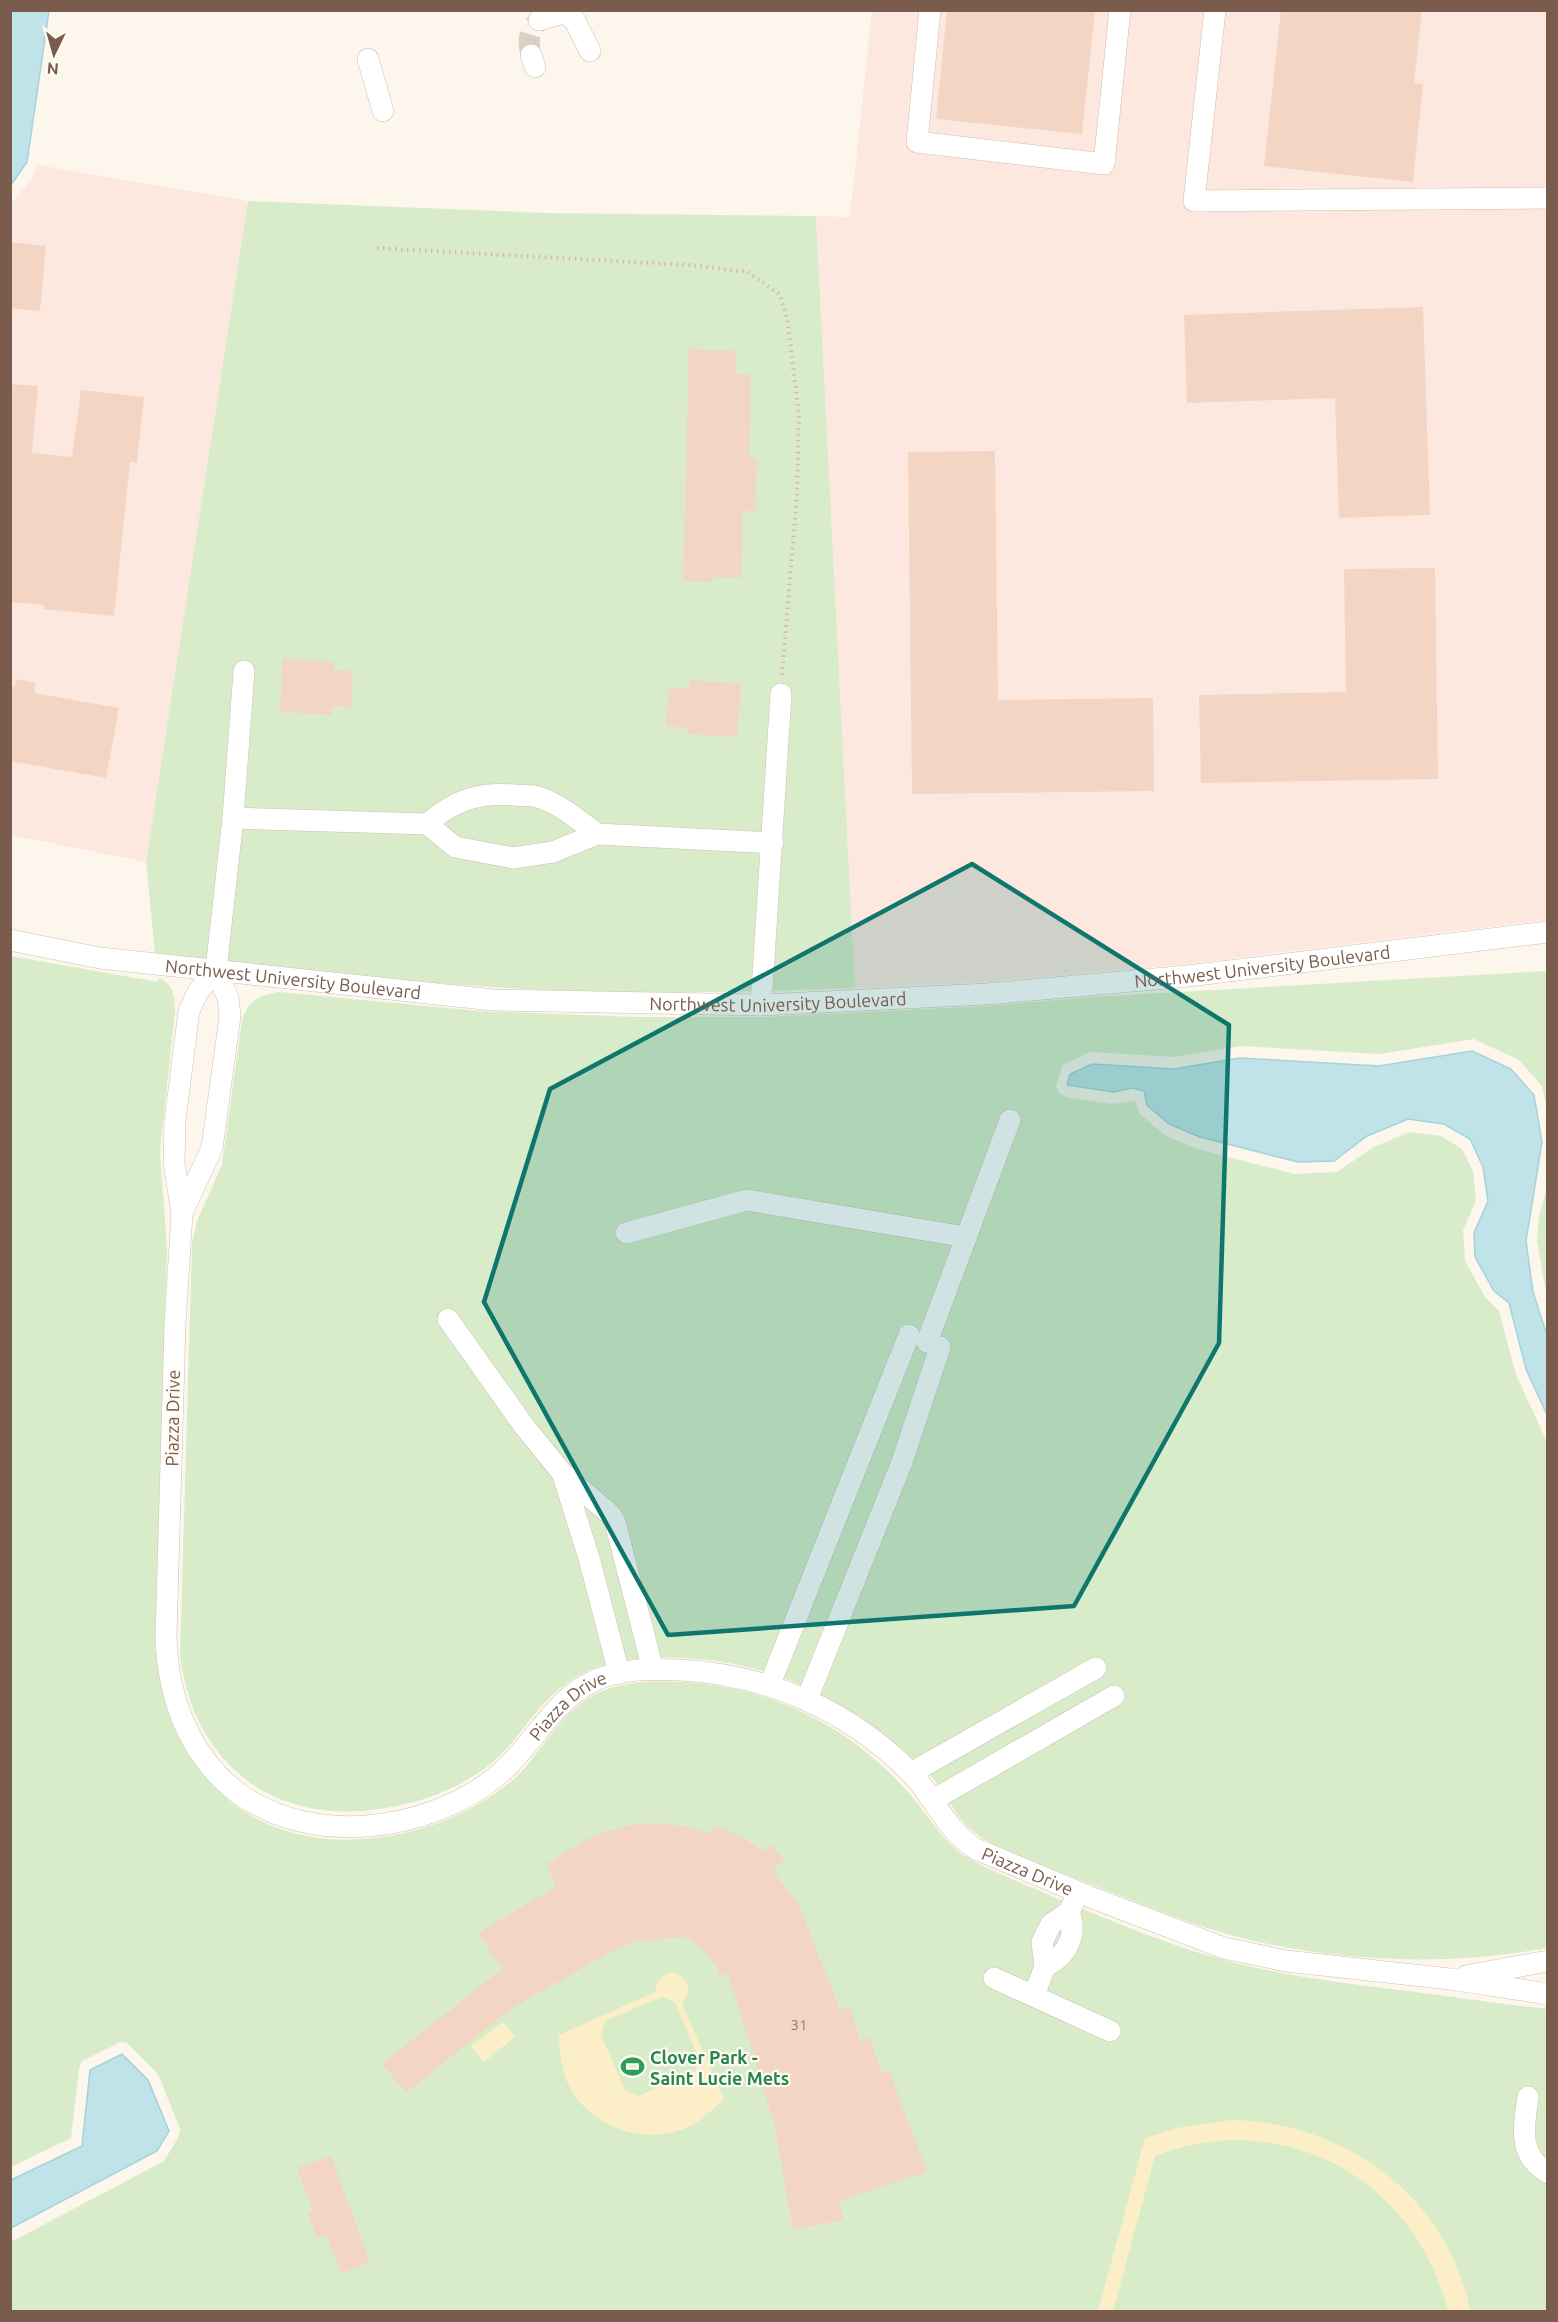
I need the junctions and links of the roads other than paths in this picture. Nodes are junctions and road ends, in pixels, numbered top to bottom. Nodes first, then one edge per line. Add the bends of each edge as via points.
1 (930, 10) edge
2 (1120, 10) edge
3 (1215, 10) edge
4 (539, 20) dead end
5 (590, 51) dead end
6 (368, 59) dead end
7 (383, 111) dead end
8 (1548, 198) edge
9 (244, 671) dead end
10 (781, 694) road end
11 (233, 818) junction
12 (427, 824) junction
13 (597, 834) junction
14 (773, 843) junction
15 (1548, 932) edge
16 (10, 940) edge
17 (216, 970) junction
18 (762, 1005) junction
19 (1010, 1120) dead end
20 (182, 1213) junction
21 (626, 1233) dead end
22 (966, 1237) junction
23 (448, 1319) dead end
24 (925, 1341) junction
25 (563, 1474) junction
26 (1096, 1668) dead end
27 (654, 1670) junction
28 (619, 1673) junction
29 (770, 1684) junction
30 (1114, 1696) dead end
31 (807, 1699) junction
32 (911, 1773) junction
33 (933, 1800) junction
34 (1078, 1893) junction
35 (1548, 1961) edge
36 (994, 1977) dead end
37 (1450, 1979) junction
38 (1548, 1995) edge
39 (1034, 1996) junction
40 (1110, 2031) dead end
41 (1528, 2097) dead end
42 (1548, 2173) edge

1 - 2 street via 917,142 1104,164
3 - 8 street via 1194,201
4 - 5 street via 563,13 574,19
6 - 7 street
9 - 11 street
10 - 14 street
11 - 12 street
11 - 17 street
12 - 13 street via 455,847 513,858 553,852
12 - 13 street via 471,796 495,793 538,797
13 - 14 street
14 - 18 street
15 - 18 street, Northwest University Boulevard via 1188,976 987,994
16 - 17 street, Northwest University Boulevard via 100,958
17 - 18 street, Northwest University Boulevard via 493,999
17 - 20 street, Piazza Drive via 189,1011 174,1142
17 - 20 street, Piazza Drive via 230,1006 218,1112 207,1162
19 - 22 street
20 - 28 street, Piazza Drive via 172,1390 166,1653 181,1718 200,1751 226,1783 262,1808 305,1823 356,1825 408,1819 485,1784 513,1761 574,1693 593,1681
21 - 22 street via 747,1200
22 - 24 street
23 - 25 street
24 - 29 street
24 - 31 street via 902,1462
25 - 27 street via 615,1522
25 - 28 street
26 - 32 street
27 - 28 street, Piazza Drive
27 - 29 street, Piazza Drive via 723,1674
29 - 31 street, Piazza Drive
30 - 33 street
31 - 32 street, Piazza Drive via 864,1734
32 - 33 street, Piazza Drive
33 - 34 street, Piazza Drive via 966,1844
34 - 37 street, Piazza Drive via 1234,1950 1337,1968
34 - 39 street via 1069,1912 1055,1918 1045,1935 1041,1948 1045,1966
35 - 37 street, Piazza Drive
36 - 39 street
37 - 38 street, Piazza Drive
39 - 40 street
41 - 42 street via 1525,2148 1535,2164

